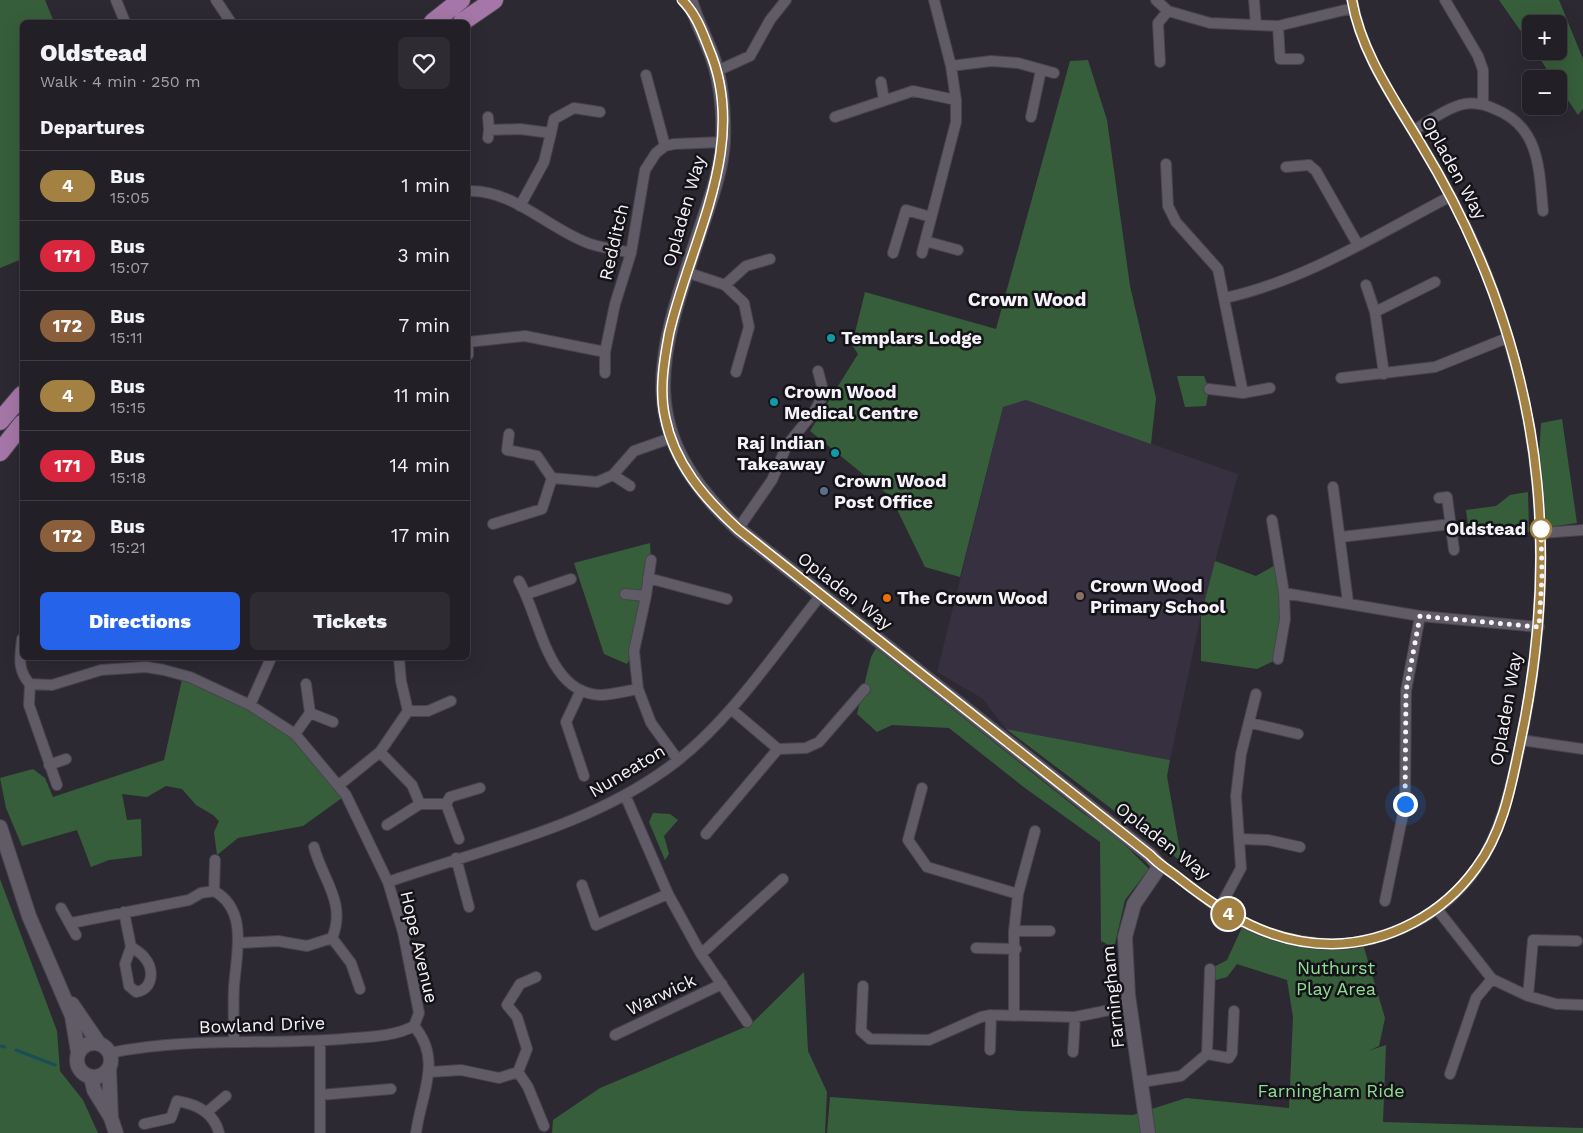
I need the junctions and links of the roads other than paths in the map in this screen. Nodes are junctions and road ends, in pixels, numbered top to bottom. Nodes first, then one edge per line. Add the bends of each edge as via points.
1 (116, 0) edge
2 (216, 0) edge
3 (461, 0) edge
4 (494, 0) edge
5 (682, 0) edge
6 (786, 0) edge
7 (934, 0) edge
8 (1156, 0) edge
9 (1254, 0) edge
10 (1445, 0) edge
11 (1353, 4) edge
12 (692, 6) edge
13 (1168, 11) junction
14 (125, 20) edge
15 (229, 20) edge
16 (436, 20) edge
17 (465, 20) edge
18 (1256, 25) junction
19 (1278, 26) junction
20 (1300, 58) dead end
21 (1160, 62) dead end
22 (951, 66) junction
23 (1041, 70) junction
24 (717, 72) junction
25 (1054, 73) dead end
26 (646, 75) dead end
27 (881, 82) dead end
28 (884, 100) junction
29 (956, 100) junction
30 (1483, 103) junction
31 (600, 112) dead end
32 (488, 117) dead end
33 (835, 117) dead end
34 (1031, 117) dead end
35 (1413, 131) junction
36 (551, 133) junction
37 (723, 142) junction
38 (665, 146) junction
39 (1166, 164) dead end
40 (1286, 167) dead end
41 (470, 190) edge
42 (1451, 196) junction
43 (520, 206) junction
44 (1543, 211) dead end
45 (931, 217) junction
46 (926, 241) junction
47 (1358, 246) junction
48 (958, 250) dead end
49 (631, 253) junction
50 (893, 253) dead end
51 (922, 253) dead end
52 (770, 259) dead end
53 (686, 272) junction
54 (1435, 282) dead end
55 (726, 285) junction
56 (1366, 285) dead end
57 (1225, 298) junction
58 (1376, 312) junction
59 (1507, 338) junction
60 (470, 342) edge
61 (605, 352) junction
62 (818, 371) dead end
63 (736, 372) dead end
64 (605, 373) dead end
65 (1384, 374) junction
66 (1341, 378) dead end
67 (1270, 388) dead end
68 (1209, 389) dead end
69 (1243, 393) junction
70 (20, 397) edge
71 (0, 421) edge
72 (20, 426) edge
73 (20, 427) edge
74 (509, 434) dead end
75 (671, 438) junction
76 (0, 443) edge
77 (0, 452) edge
78 (613, 475) junction
79 (552, 478) junction
80 (630, 486) dead end
81 (1333, 487) dead end
82 (1439, 498) dead end
83 (1272, 520) dead end
84 (493, 524) dead end
85 (1451, 524) junction
86 (738, 529) junction
87 (1583, 530) edge
88 (1541, 533) junction
89 (1341, 537) junction
90 (1454, 550) dead end
91 (651, 560) dead end
92 (648, 578) junction
93 (571, 579) dead end
94 (519, 581) dead end
95 (1284, 593) junction
96 (527, 594) junction
97 (625, 594) dead end
98 (821, 595) junction
99 (646, 596) junction
100 (727, 599) dead end
101 (1348, 602) junction
102 (1420, 616) junction
103 (1539, 627) junction
104 (20, 655) edge
105 (1278, 659) dead end
106 (270, 660) edge
107 (399, 660) edge
108 (147, 662) edge
109 (30, 684) junction
110 (306, 684) dead end
111 (638, 688) junction
112 (865, 689) dead end
113 (581, 690) junction
114 (1256, 694) dead end
115 (451, 700) dead end
116 (250, 704) junction
117 (731, 708) junction
118 (408, 711) junction
119 (310, 713) junction
120 (333, 722) dead end
121 (1251, 723) junction
122 (294, 734) junction
123 (1298, 734) dead end
124 (1521, 740) junction
125 (778, 749) junction
126 (1583, 749) edge
127 (380, 752) junction
128 (66, 759) dead end
129 (678, 760) junction
130 (49, 764) junction
131 (584, 776) dead end
132 (339, 784) junction
133 (57, 785) dead end
134 (480, 788) dead end
135 (922, 788) dead end
136 (625, 795) junction
137 (420, 804) junction
138 (446, 804) junction
139 (387, 825) dead end
140 (0, 827) edge
141 (1035, 831) dead end
142 (706, 834) dead end
143 (459, 839) dead end
144 (1241, 839) junction
145 (314, 847) dead end
146 (1300, 847) dead end
147 (456, 858) junction
148 (215, 860) dead end
149 (1160, 866) junction
150 (784, 879) dead end
151 (388, 882) junction
152 (582, 885) dead end
153 (214, 891) junction
154 (668, 894) junction
155 (1018, 894) junction
156 (1385, 901) dead end
157 (469, 907) dead end
158 (61, 908) dead end
159 (1219, 909) junction
160 (1437, 909) junction
161 (124, 912) junction
162 (71, 923) junction
163 (1050, 931) dead end
164 (1014, 932) junction
165 (76, 935) dead end
166 (332, 938) junction
167 (1577, 941) dead end
168 (240, 943) junction
169 (131, 947) dead end
170 (976, 948) dead end
171 (1016, 949) junction
172 (701, 954) junction
173 (1210, 969) dead end
174 (536, 977) dead end
175 (1492, 979) junction
176 (722, 984) junction
177 (862, 986) dead end
178 (360, 989) dead end
179 (64, 993) junction
180 (1528, 996) junction
181 (1583, 1005) edge
182 (1130, 1006) junction
183 (1234, 1011) dead end
184 (992, 1015) junction
185 (1014, 1015) junction
186 (1075, 1017) junction
187 (747, 1022) dead end
188 (414, 1026) junction
189 (615, 1035) dead end
190 (320, 1041) junction
191 (98, 1042) junction
192 (234, 1042) junction
193 (990, 1050) dead end
194 (78, 1052) junction
195 (1073, 1052) dead end
196 (110, 1053) junction
197 (1207, 1054) junction
198 (109, 1068) junction
199 (430, 1072) junction
200 (518, 1072) junction
201 (1450, 1074) dead end
202 (91, 1077) junction
203 (1142, 1082) junction
204 (391, 1089) dead end
205 (320, 1095) junction
206 (226, 1096) dead end
207 (207, 1112) junction
208 (111, 1118) junction
209 (144, 1124) dead end
210 (544, 1126) dead end
211 (116, 1133) edge
212 (219, 1133) edge
213 (320, 1133) edge
214 (416, 1133) edge
215 (1148, 1133) edge

1 - 14 street
2 - 15 street
3 - 16 highway
4 - 17 highway
5 - 12 street, Opladen Way
6 - 24 street via 770,20 750,56
7 - 22 street
8 - 13 street
9 - 18 street
10 - 30 street via 1478,56
11 - 19 street
11 - 35 street, Opladen Way via 1378,72
12 - 24 street, Opladen Way
13 - 18 street via 1210,23
13 - 21 street via 1158,23
18 - 19 street
19 - 20 street via 1280,59
22 - 23 street via 990,61
22 - 29 street
23 - 25 street
23 - 34 street
24 - 37 street, Opladen Way via 724,108
26 - 38 street
27 - 28 street
28 - 29 street via 913,91
28 - 33 street
29 - 45 street via 956,122
30 - 35 street via 1462,104
30 - 44 street via 1512,116 1528,137 1538,159
31 - 36 street via 574,108 554,119
32 - 36 street via 489,134 520,129
35 - 42 street, Opladen Way
36 - 43 street via 544,162
37 - 38 street
37 - 53 street, Opladen Way via 716,178
38 - 49 street, Redditch via 645,170
39 - 57 street via 1168,206 1176,222 1218,269
40 - 47 street via 1309,165 1316,170
41 - 43 street via 482,190
42 - 47 street
42 - 59 street, Opladen Way via 1494,294
43 - 49 street via 584,242
45 - 46 street
45 - 50 street via 906,210
46 - 48 street
46 - 51 street
47 - 57 street via 1261,290
49 - 61 street, Redditch via 615,304
52 - 55 street via 746,266
53 - 55 street
53 - 75 street, Opladen Way via 664,360 662,398
54 - 58 street
55 - 63 street via 744,303 749,327
56 - 58 street
57 - 69 street
58 - 65 street
59 - 65 street via 1435,367
59 - 88 street, Opladen Way via 1518,372 1533,449
60 - 61 street via 525,336
61 - 64 street, Redditch
62 - 86 street via 824,394 787,445 772,480
65 - 66 street
67 - 69 street
68 - 69 street
70 - 71 highway
72 - 76 highway
73 - 77 highway
74 - 79 street via 507,450 537,456
75 - 78 street via 634,451
75 - 86 street, Opladen Way via 691,477 712,505
78 - 79 street via 597,482
78 - 80 street
79 - 84 street via 542,509
81 - 89 street
82 - 85 street via 1447,497
83 - 95 street
85 - 89 street
85 - 90 street
86 - 98 street, Opladen Way
87 - 88 street
88 - 103 street, Opladen Way
89 - 101 street
91 - 92 street
92 - 99 street
92 - 100 street via 714,600
93 - 96 street
94 - 96 street
95 - 101 street
95 - 105 street via 1285,619
96 - 113 street via 550,656 565,680
97 - 99 street
98 - 117 street, Nuneaton
98 - 149 street, Opladen Way
99 - 111 street via 634,651
101 - 102 street
102 - 103 street
102 - 156 street via 1406,691 1405,804
103 - 124 street, Opladen Way
104 - 109 street via 24,678
106 - 116 street
107 - 118 street
108 - 109 street, Hope Avenue via 101,670 52,685
108 - 116 street, Hope Avenue
109 - 130 street via 29,705
110 - 119 street
111 - 113 street via 600,695
111 - 129 street via 651,723
112 - 125 street via 818,742 806,748
113 - 131 street via 566,722
114 - 121 street
115 - 118 street via 428,711
116 - 122 street, Hope Avenue
117 - 125 street
117 - 129 street, Nuneaton
118 - 127 street
119 - 120 street
119 - 122 street
121 - 123 street
121 - 144 street via 1241,754 1236,796
122 - 132 street, Hope Avenue
124 - 126 street
124 - 160 street, Opladen Way via 1511,786 1492,842 1478,867
125 - 142 street
127 - 132 street
127 - 137 street via 412,785
128 - 130 street
129 - 136 street, Nuneaton
130 - 133 street
132 - 151 street, Hope Avenue
134 - 138 street via 450,797
135 - 155 street via 908,840 926,867
136 - 147 street, Nuneaton via 537,832
136 - 154 street, Warwick
137 - 138 street
137 - 139 street
138 - 143 street
140 - 179 street via 42,951
141 - 155 street
144 - 146 street via 1268,840
144 - 159 street via 1241,868
145 - 166 street via 337,904
147 - 151 street, Nuneaton
147 - 157 street
148 - 153 street
149 - 159 street, Opladen Way via 1173,872
149 - 182 street, Farningham via 1134,904 1128,920 1125,937
150 - 172 street, Warwick
151 - 188 street, Hope Avenue via 403,932 419,1014
152 - 154 street via 596,925
153 - 161 street via 201,893 189,900
153 - 168 street via 224,896 230,905
154 - 172 street, Warwick
155 - 164 street
158 - 162 street
159 - 160 street, Opladen Way via 1267,932 1328,944 1377,938
160 - 175 street
161 - 162 street
161 - 169 street
162 - 165 street
163 - 164 street
164 - 171 street
166 - 168 street via 307,946 278,941
166 - 178 street via 351,963
167 - 180 street via 1534,940
168 - 192 street via 234,986
170 - 171 street
171 - 185 street
172 - 176 street, Warwick
173 - 197 street
174 - 200 street via 520,984 507,1005 517,1017 527,1049
175 - 180 street
175 - 201 street via 1476,998
176 - 187 street, Warwick
176 - 189 street, Warwick
177 - 184 street via 861,1031 870,1039 929,1040
179 - 191 street
179 - 194 street
180 - 181 street via 1556,1004
182 - 186 street
182 - 203 street, Farningham
183 - 197 street via 1229,1058
184 - 185 street
184 - 193 street
185 - 186 street
186 - 195 street
188 - 190 street, Bowland Drive via 405,1031
188 - 199 street, Hope Avenue via 424,1038
190 - 192 street, Bowland Drive
190 - 205 street
191 - 194 street via 87,1043
191 - 196 street
192 - 196 street, Bowland Drive via 170,1044
194 - 202 street via 79,1069
196 - 198 street
197 - 203 street via 1181,1076
198 - 202 street via 100,1076
198 - 208 street
199 - 200 street via 461,1070 499,1078
199 - 214 street, Hope Avenue
200 - 210 street via 528,1087
202 - 208 street via 94,1090
203 - 215 street, Farningham
204 - 205 street
205 - 213 street
206 - 207 street
207 - 209 street via 193,1104 177,1101 171,1118
207 - 212 street
208 - 211 street

